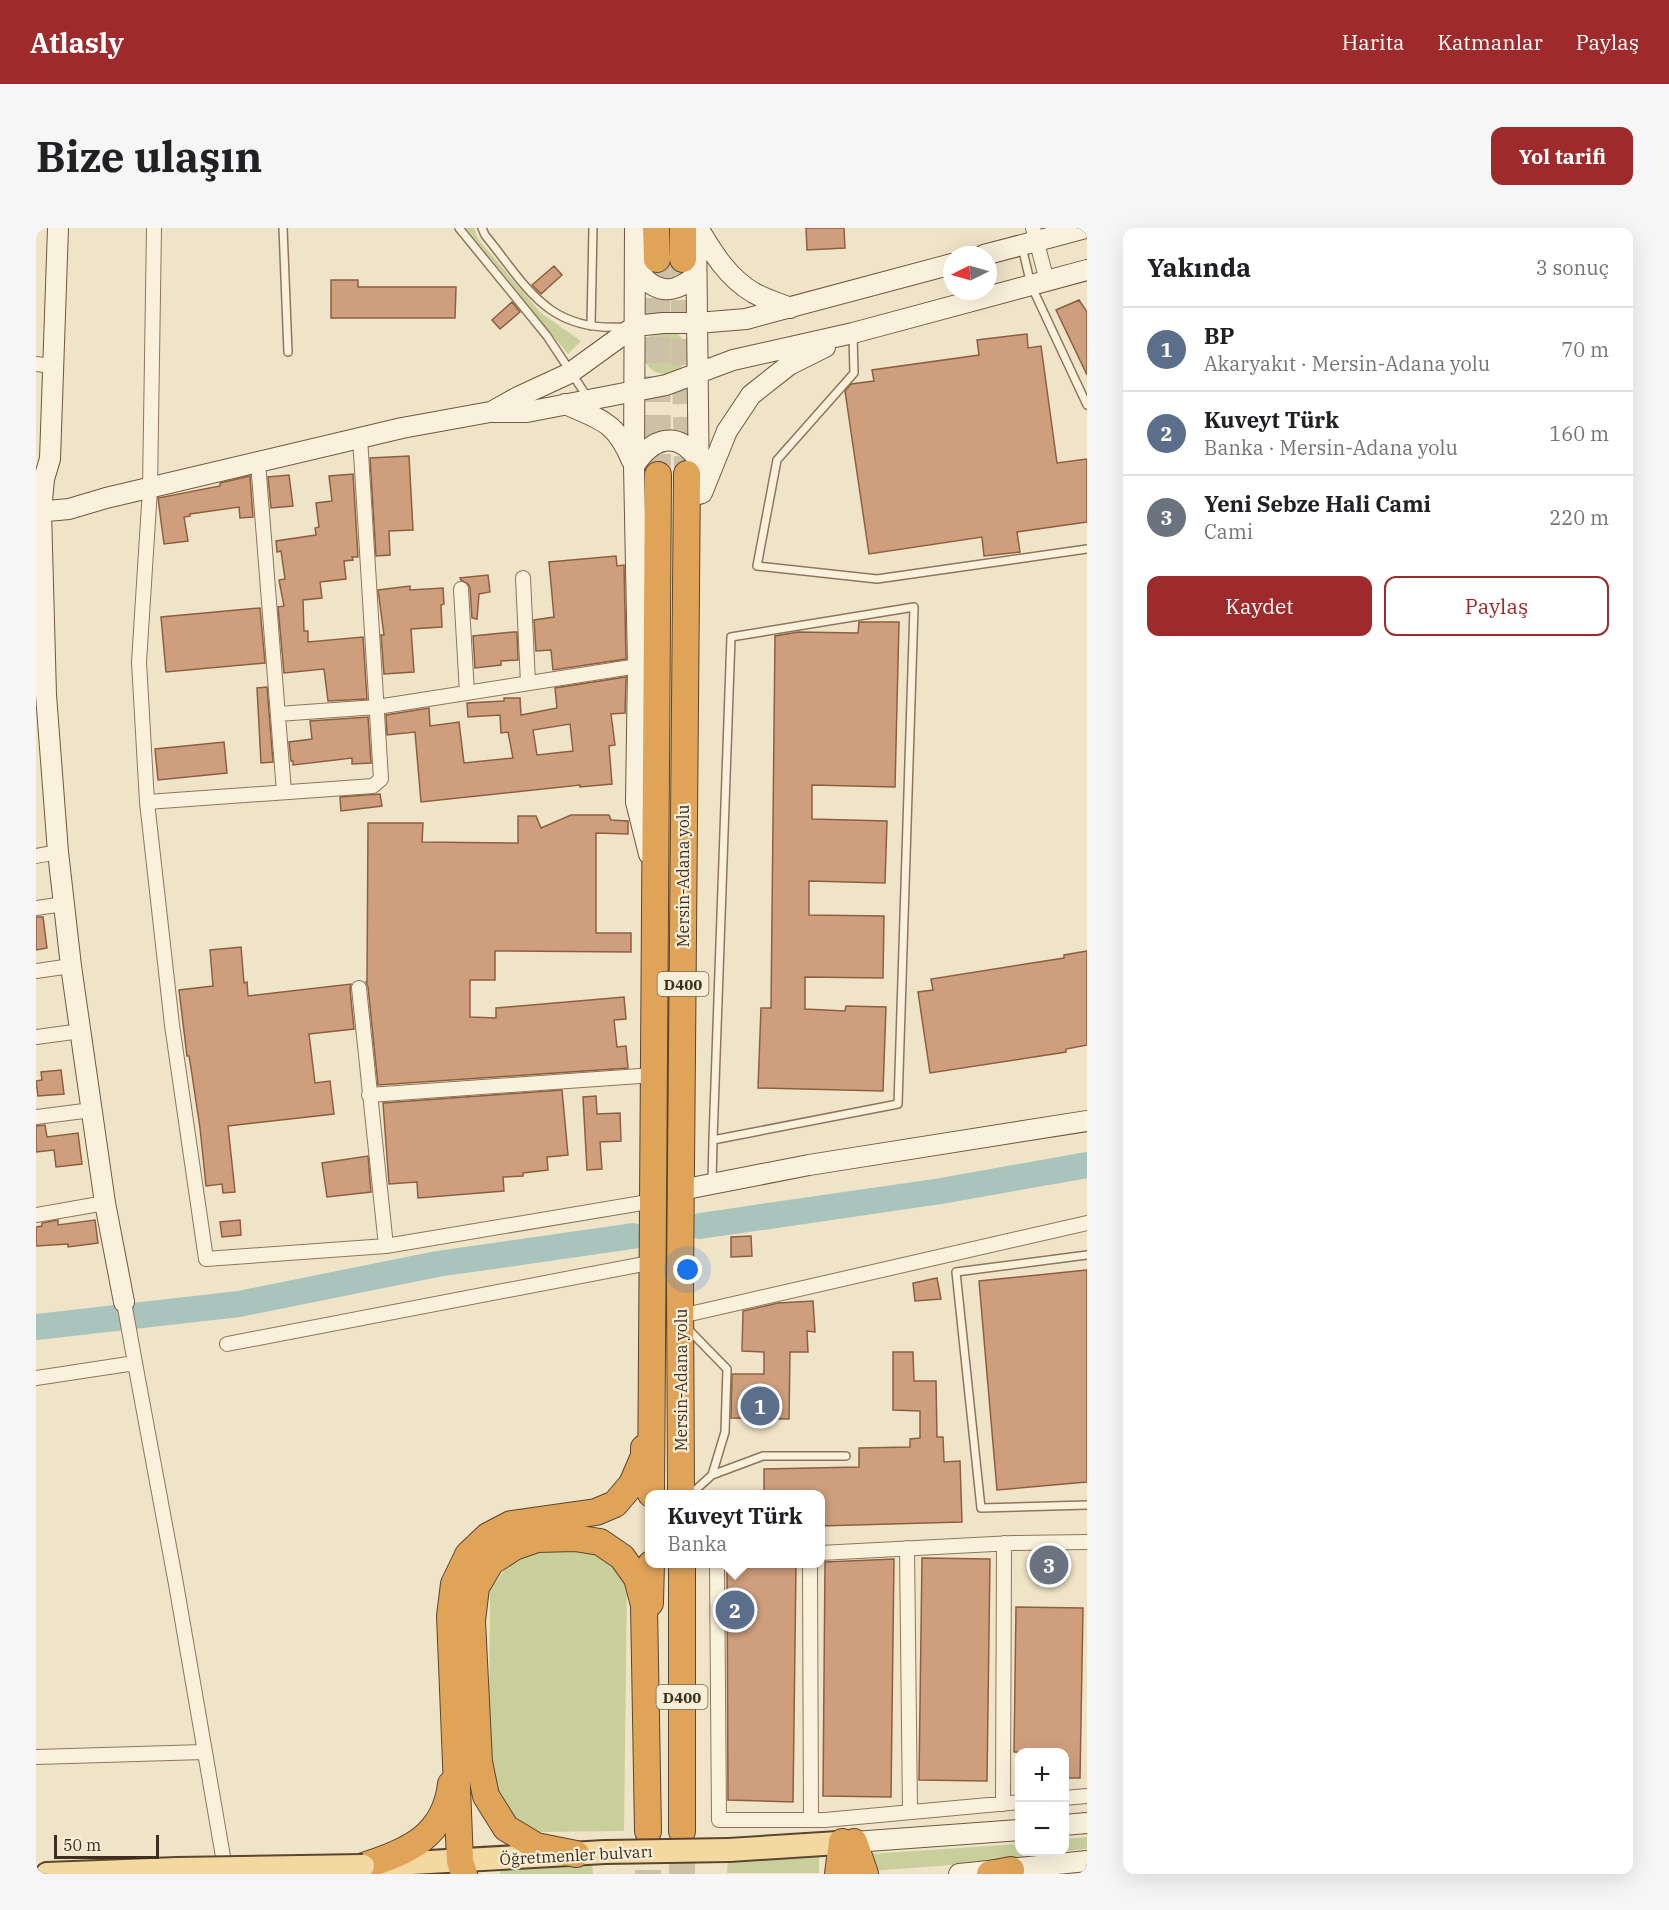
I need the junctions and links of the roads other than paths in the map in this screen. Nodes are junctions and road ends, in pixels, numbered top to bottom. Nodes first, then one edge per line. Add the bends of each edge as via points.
1 (47, 228) edge
2 (58, 228) edge
3 (154, 228) edge
4 (284, 228) edge
5 (459, 228) edge
6 (482, 228) edge
7 (593, 228) edge
8 (635, 228) edge
9 (656, 228) edge
10 (683, 228) edge
11 (697, 228) edge
12 (1086, 228) edge
13 (1030, 238) edge
14 (997, 250) edge
15 (646, 263) junction
16 (943, 266) edge
17 (689, 267) junction
18 (1087, 270) edge
19 (1039, 283) junction
20 (790, 308) junction
21 (697, 323) junction
22 (591, 326) junction
23 (635, 327) junction
24 (853, 333) junction
25 (288, 352) dead end
26 (40, 365) edge
27 (570, 373) junction
28 (697, 373) junction
29 (635, 391) junction
30 (590, 400) junction
31 (566, 404) junction
32 (1087, 405) edge
33 (490, 412) junction
34 (603, 420) junction
35 (360, 437) junction
36 (39, 440) edge
37 (258, 462) junction
38 (692, 466) junction
39 (646, 470) junction
40 (44, 479) junction
41 (150, 489) junction
42 (699, 501) junction
43 (69, 509) junction
44 (38, 511) edge
45 (39, 532) edge
46 (1087, 549) edge
47 (523, 578) dead end
48 (460, 589) dead end
49 (638, 666) junction
50 (528, 683) junction
51 (467, 693) junction
52 (377, 707) junction
53 (278, 714) junction
54 (284, 792) junction
55 (147, 802) junction
56 (58, 852) junction
57 (36, 856) edge
58 (656, 883) junction
59 (683, 883) junction
60 (64, 904) junction
61 (36, 908) edge
62 (71, 966) junction
63 (36, 972) edge
64 (359, 988) dead end
65 (81, 1031) junction
66 (36, 1037) edge
67 (654, 1075) junction
68 (369, 1095) junction
69 (92, 1110) junction
70 (36, 1117) edge
71 (1087, 1121) edge
72 (713, 1140) junction
73 (712, 1184) junction
74 (681, 1190) junction
75 (654, 1201) junction
76 (105, 1203) junction
77 (36, 1215) edge
78 (1087, 1223) edge
79 (386, 1246) junction
80 (1087, 1255) edge
81 (654, 1271) junction
82 (124, 1302) joint
83 (681, 1319) junction
84 (227, 1344) dead end
85 (135, 1362) junction
86 (36, 1378) edge
87 (846, 1456) dead end
88 (712, 1475) junction
89 (651, 1490) edge
90 (681, 1490) edge
91 (695, 1490) edge
92 (1087, 1505) edge
93 (1087, 1542) edge
94 (1004, 1544) junction
95 (907, 1548) junction
96 (825, 1553) edge
97 (651, 1568) edge
98 (682, 1568) edge
99 (717, 1568) edge
100 (810, 1568) edge
101 (455, 1745) junction
102 (204, 1752) junction
103 (36, 1757) edge
104 (1087, 1796) edge
105 (1069, 1798) edge
106 (1015, 1803) edge
107 (1003, 1804) junction
108 (910, 1812) junction
109 (811, 1820) junction
110 (1087, 1823) edge
111 (1069, 1825) edge
112 (1015, 1830) edge
113 (682, 1832) tunnel mouth
114 (848, 1842) junction
115 (576, 1854) junction
116 (1087, 1861) edge
117 (363, 1866) junction
118 (462, 1867) edge
119 (1000, 1872) edge
120 (47, 1874) edge
121 (226, 1874) edge
122 (838, 1874) edge
123 (865, 1874) edge
124 (959, 1874) edge

1 - 26 main road
2 - 40 main road via 50,459
3 - 41 street
4 - 25 lane
5 - 27 lane via 547,336
6 - 22 lane via 540,303 558,316
7 - 22 lane
8 - 15 main road
9 - 15 highway
10 - 17 highway
11 - 17 main road
11 - 20 main road via 732,276 754,293
12 - 13 main road
13 - 14 main road
13 - 19 street
15 - 17 main road via 643,278 663,289 685,285
15 - 23 main road
16 - 20 main road
17 - 21 main road
18 - 19 main road
19 - 24 main road
19 - 32 lane
20 - 21 main road via 746,319
21 - 23 main road
21 - 28 main road
22 - 23 lane
23 - 27 main road
23 - 29 main road
24 - 28 main road via 733,360
24 - 42 main road via 789,365 750,395 727,432
24 - 46 lane via 854,373 777,460 757,566 877,579
26 - 36 main road
27 - 30 lane
27 - 33 main road
28 - 29 main road
28 - 38 main road
29 - 30 main road
29 - 39 main road
30 - 31 main road
30 - 34 lane
31 - 33 main road via 527,412
31 - 34 main road
33 - 35 main road
34 - 39 main road
35 - 37 main road
35 - 52 street
36 - 40 main road
37 - 41 main road
37 - 53 street
38 - 39 main road via 689,447 669,440 658,442 642,454
38 - 42 main road
38 - 59 highway, Mersin-Adana yolu / D400
39 - 49 main road
39 - 58 highway, Mersin-Adana yolu / D400
40 - 44 main road
41 - 43 main road
41 - 55 street via 140,662
42 - 59 main road via 696,768
43 - 44 main road
43 - 45 main road
44 - 45 main road
45 - 56 main road
47 - 50 street
48 - 51 street
49 - 50 street
49 - 58 main road via 636,802
50 - 51 street
51 - 52 street
52 - 53 street
52 - 54 street via 381,779 373,786
53 - 54 street
54 - 55 street
55 - 79 street via 172,1025 206,1259
56 - 57 street
56 - 60 main road
58 - 67 highway, Mersin-Adana yolu / D400
59 - 74 highway, Mersin-Adana yolu / D400
60 - 61 street
60 - 62 main road
62 - 63 street
62 - 65 main road
64 - 68 street
65 - 66 street
65 - 69 main road
67 - 68 street
67 - 75 highway, Mersin-Adana yolu / D400
68 - 79 street
69 - 70 street
69 - 76 main road
71 - 73 main road
72 - 72 lane via 898,1104 914,607 731,637
72 - 73 lane
73 - 74 main road
74 - 83 highway, Mersin-Adana yolu / D400
75 - 79 street
75 - 81 highway, Mersin-Adana yolu / D400
76 - 77 street
76 - 82 main road
78 - 83 street
80 - 92 lane via 957,1272 981,1509
81 - 84 street
81 - 89 highway, Mersin-Adana yolu / D400
81 - 101 highway via 644,1456 632,1484 615,1504 596,1512 511,1524 488,1536 468,1555 454,1584 450,1616
82 - 85 street
83 - 88 lane via 727,1369 725,1432
83 - 90 highway, Mersin-Adana yolu / D400
85 - 86 street
85 - 102 street
87 - 88 lane via 763,1456
88 - 91 lane
93 - 94 street
94 - 95 street
94 - 107 street
95 - 96 street
95 - 108 street
97 - 115 highway, D400 via 648,1831 644,1605 636,1578 622,1557 600,1542 537,1539 514,1547 491,1562 476,1587 472,1621 479,1762 486,1796 506,1828 536,1846
98 - 113 highway, D400
99 - 109 street via 719,1820
100 - 109 street
101 - 117 highway via 449,1800 432,1831 390,1857
101 - 118 highway
102 - 103 street
102 - 121 street
104 - 105 street
106 - 107 street
107 - 108 street
108 - 109 street
110 - 111 main road
112 - 114 main road
114 - 115 main road, Öğretmenler bulvarı, bridge
114 - 122 highway
114 - 123 highway
115 - 118 main road, Öğretmenler bulvarı
116 - 119 main road
117 - 118 main road, Öğretmenler bulvarı
117 - 120 main road, Öğretmenler bulvarı, bridge
119 - 124 main road

